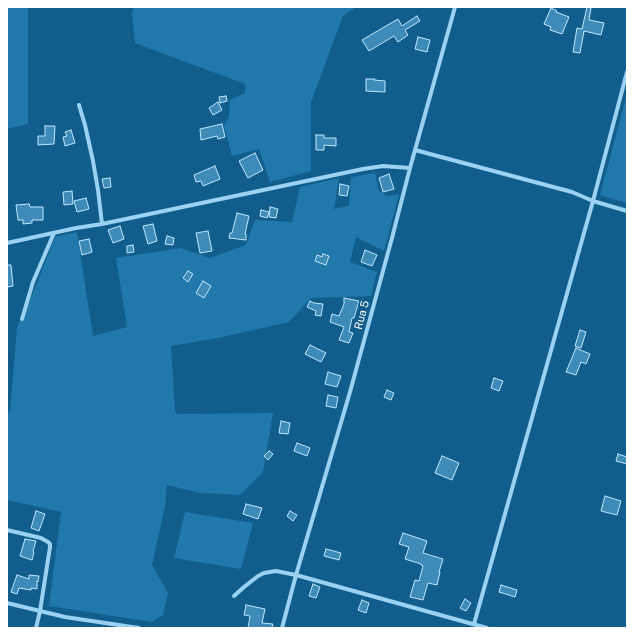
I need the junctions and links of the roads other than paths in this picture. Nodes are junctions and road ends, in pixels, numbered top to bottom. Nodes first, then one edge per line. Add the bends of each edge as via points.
1 (455, 7) edge
2 (627, 72) edge
3 (79, 105) dead end
4 (415, 150) junction
5 (410, 168) junction
6 (593, 201) junction
7 (627, 211) edge
8 (102, 224) junction
9 (54, 233) junction
10 (7, 243) edge
11 (22, 319) dead end
12 (7, 530) edge
13 (296, 575) junction
14 (234, 596) dead end
15 (7, 603) edge
16 (40, 611) junction
17 (474, 624) junction
18 (36, 628) edge
19 (139, 628) edge
20 (282, 628) edge
21 (487, 628) edge

1 - 4 street, Rua 5
2 - 6 street
3 - 8 street via 93,161
4 - 5 street, Rua 5
4 - 6 street via 572,192
5 - 8 street via 383,166 363,169
5 - 13 street, Rua 5 via 358,363
6 - 7 street
6 - 17 street
8 - 9 street
9 - 10 street
9 - 11 street via 33,282
12 - 16 street via 41,538 50,544
13 - 14 street via 276,571 264,573
13 - 17 street
13 - 20 street, Rua 5
15 - 16 street
16 - 18 street
16 - 19 street
17 - 21 street

